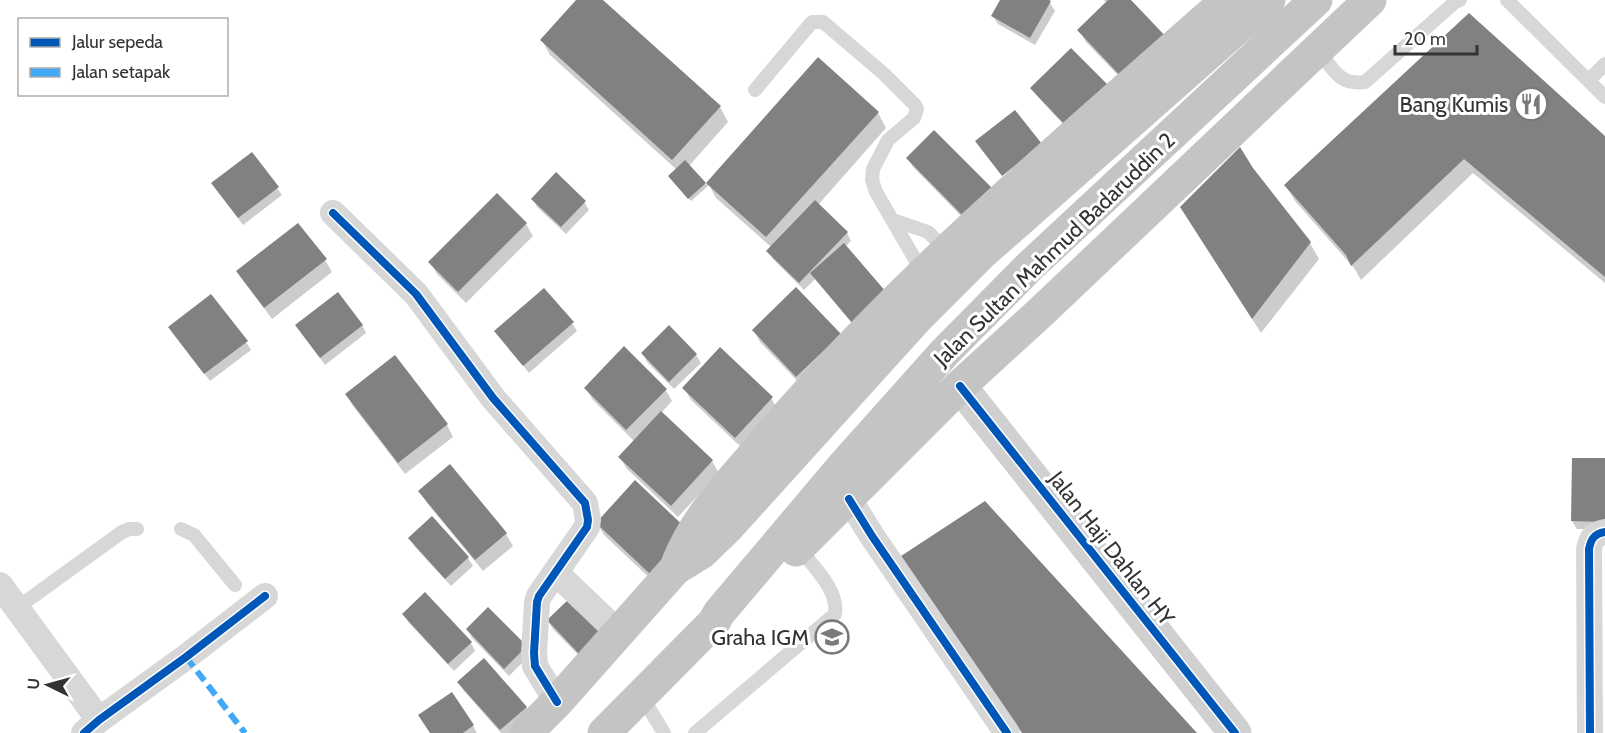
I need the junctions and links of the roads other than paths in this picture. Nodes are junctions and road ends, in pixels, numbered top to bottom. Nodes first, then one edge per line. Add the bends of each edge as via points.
1 (1227, 0) edge
2 (1269, 0) edge
3 (1316, 0) edge
4 (1370, 0) edge
5 (1460, 0) edge
6 (1507, 0) edge
7 (1318, 49) junction
8 (1605, 64) edge
9 (1589, 80) junction
10 (755, 90) dead end
11 (1605, 97) edge
12 (333, 213) dead end
13 (893, 220) junction
14 (946, 250) junction
15 (923, 273) junction
16 (960, 386) junction
17 (849, 499) junction
18 (137, 529) dead end
19 (181, 529) dead end
20 (1605, 532) edge
21 (799, 547) junction
22 (680, 566) junction
23 (556, 573) junction
24 (0, 585) edge
25 (235, 585) dead end
26 (265, 596) dead end
27 (17, 608) junction
28 (717, 618) junction
29 (619, 633) junction
30 (642, 697) junction
31 (557, 702) junction
32 (91, 726) edge
33 (526, 733) edge
34 (604, 733) edge
35 (664, 733) edge
36 (694, 733) edge
37 (1007, 733) edge
38 (1235, 733) edge
39 (1590, 733) edge

1 - 14 highway
2 - 22 highway, Jalan Sultan Mahmud Badaruddin 2 via 981,254 918,317 728,527
3 - 28 highway, Jalan Sultan Mahmud Badaruddin 2 via 1029,267 945,352 837,473
4 - 7 highway
5 - 7 lane via 1365,82 1353,84 1337,75
6 - 9 lane
7 - 16 highway
8 - 9 lane
9 - 11 lane
10 - 13 lane via 812,22 817,21 884,74 917,109 914,118 888,140 873,169 876,192
12 - 23 street via 416,294 493,398 585,503 587,527
13 - 14 lane via 928,232
13 - 15 lane
14 - 15 highway
15 - 22 highway via 802,398 706,513 687,540
16 - 17 highway
16 - 38 street, Jalan Haji Dahlan HY
17 - 21 highway
17 - 37 street
18 - 27 lane via 122,532
19 - 25 lane via 194,535
20 - 39 street via 1591,538 1588,549
21 - 28 highway via 723,618
21 - 36 lane via 836,601 835,614
22 - 29 highway
23 - 29 street
23 - 31 street via 537,602 534,653 535,666
24 - 27 street
26 - 32 street
27 - 32 street
28 - 30 highway
29 - 31 highway
30 - 34 highway
30 - 35 lane
31 - 33 highway

